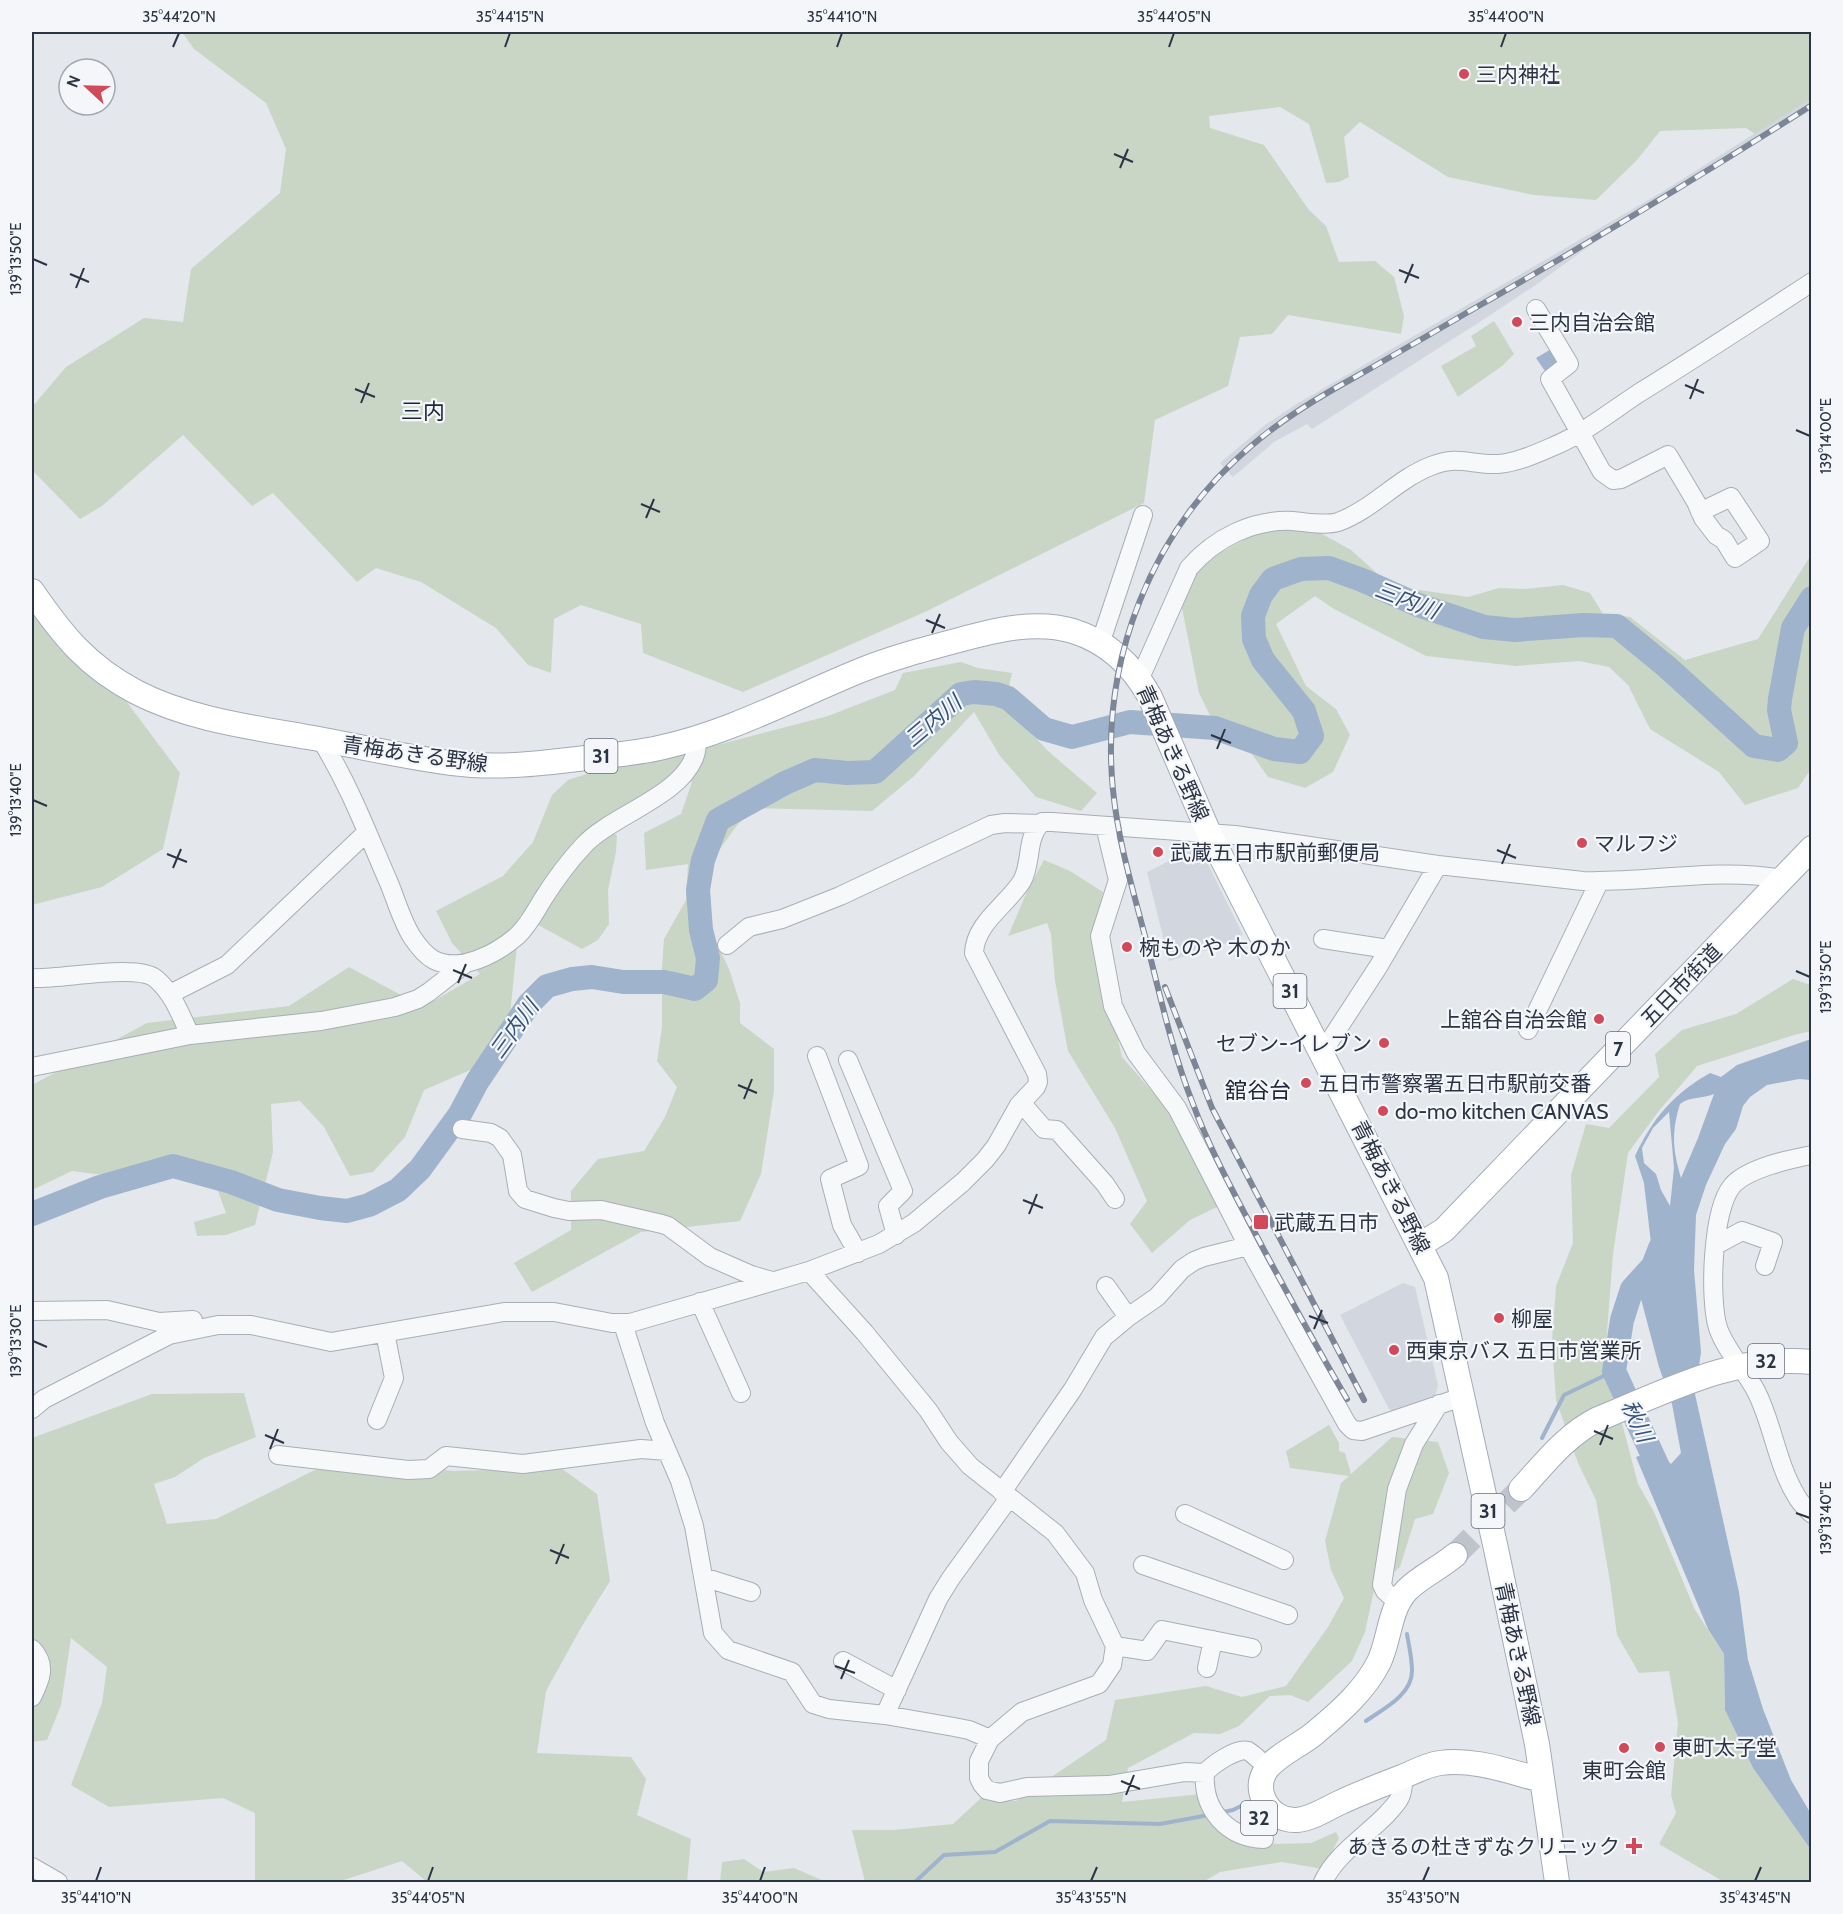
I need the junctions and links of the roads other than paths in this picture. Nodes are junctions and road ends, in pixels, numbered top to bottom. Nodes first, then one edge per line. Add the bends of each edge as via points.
1 (1812, 282) edge
2 (1536, 309) dead end
3 (1580, 431) junction
4 (1700, 512) dead end
5 (1143, 515) dead end
6 (32, 591) edge
7 (1100, 644) junction
8 (1140, 678) junction
9 (697, 738) junction
10 (321, 740) junction
11 (1040, 824) junction
12 (1106, 826) junction
13 (367, 832) junction
14 (1209, 833) junction
15 (1808, 858) edge
16 (1438, 865) junction
17 (1783, 879) junction
18 (1599, 882) junction
19 (1323, 939) dead end
20 (727, 945) dead end
21 (1388, 949) junction
22 (466, 963) junction
23 (32, 978) edge
24 (170, 994) junction
25 (1528, 1030) dead end
26 (190, 1035) junction
27 (1322, 1053) junction
28 (817, 1056) dead end
29 (848, 1060) dead end
30 (32, 1067) edge
31 (1020, 1105) junction
32 (462, 1129) dead end
33 (878, 1131) junction
34 (850, 1142) junction
35 (1812, 1155) edge
36 (1115, 1199) dead end
37 (896, 1235) junction
38 (1420, 1245) junction
39 (1716, 1245) junction
40 (1248, 1246) junction
41 (858, 1253) junction
42 (1765, 1266) dead end
43 (809, 1271) junction
44 (772, 1281) junction
45 (1106, 1286) dead end
46 (700, 1302) junction
47 (32, 1311) edge
48 (1128, 1317) junction
49 (623, 1324) junction
50 (207, 1327) junction
51 (385, 1334) junction
52 (1812, 1362) edge
53 (1730, 1368) junction
54 (741, 1393) dead end
55 (1462, 1396) junction
56 (1439, 1404) junction
57 (32, 1409) edge
58 (377, 1420) dead end
59 (667, 1451) junction
60 (278, 1455) dead end
61 (1521, 1489) tunnel mouth
62 (1005, 1495) junction
63 (1185, 1514) dead end
64 (1812, 1514) edge
65 (1455, 1556) tunnel mouth
66 (1284, 1560) dead end
67 (1143, 1565) dead end
68 (703, 1577) junction
69 (751, 1592) dead end
70 (1398, 1603) junction
71 (1288, 1615) dead end
72 (1213, 1640) junction
73 (1115, 1646) junction
74 (1252, 1648) dead end
75 (32, 1649) edge
76 (843, 1661) dead end
77 (1207, 1668) dead end
78 (897, 1689) junction
79 (32, 1697) edge
80 (885, 1715) junction
81 (990, 1739) junction
82 (1262, 1762) junction
83 (1404, 1776) junction
84 (1542, 1780) junction
85 (1207, 1789) junction
86 (1264, 1839) dead end
87 (32, 1867) edge
88 (58, 1882) edge
89 (1323, 1882) edge
90 (1557, 1882) edge

1 - 3 street
2 - 3 street via 1569,364 1550,379
3 - 4 street via 1602,472 1612,480 1668,455
3 - 8 street via 1557,445 1500,464 1453,459 1428,467 1334,523 1282,520 1243,529 1200,555 1189,568
5 - 7 street
6 - 10 main road, 青梅あきる野線 / 31 via 61,633 91,663 136,692 201,716
7 - 8 main road, 青梅あきる野線 / 31
7 - 9 main road, 青梅あきる野線 / 31 via 1072,631 1047,627 1022,626 980,634 862,670
8 - 14 main road, 青梅あきる野線 / 31
9 - 10 main road, 青梅あきる野線 / 31 via 627,753 510,765 453,763
9 - 22 street via 695,756 674,784 590,838 517,936
10 - 13 street
11 - 12 street
11 - 20 street via 991,825 840,896 782,919 749,927
11 - 31 street via 1034,831 1024,876 974,940 976,959 1037,1074 1036,1087
12 - 14 street
12 - 40 street via 1118,880 1100,936 1113,1006 1136,1053 1177,1108
13 - 22 street via 411,935 422,951 449,965
13 - 24 street via 227,965
14 - 16 street
14 - 27 main road, 青梅あきる野線 / 31
15 - 17 main road, 五日市街道 / 7
16 - 18 street
16 - 21 street
17 - 18 street via 1737,873
17 - 38 main road, 五日市街道 / 7 via 1444,1230
18 - 25 street
19 - 21 street
21 - 27 street
22 - 26 street via 423,996 395,1007 321,1021
23 - 24 street via 142,972 155,977
24 - 26 street
26 - 30 street
27 - 38 main road, 青梅あきる野線 / 31
28 - 34 street
29 - 33 street
31 - 36 street via 1044,1129 1057,1130
31 - 37 street via 985,1160
32 - 44 street via 500,1138 512,1155 518,1191 525,1199 569,1211 601,1210 662,1224 710,1257
33 - 34 street
33 - 37 street via 903,1191 888,1206
34 - 41 street via 859,1166 830,1179 842,1225
35 - 39 street via 1743,1177 1732,1186 1721,1209
37 - 41 street
38 - 55 main road, 青梅あきる野線 / 31 via 1436,1278
39 - 42 street via 1742,1231 1773,1242
39 - 53 street via 1716,1319
40 - 48 street via 1194,1261 1157,1297
40 - 56 street via 1353,1430 1362,1431
41 - 43 street
43 - 44 street
43 - 62 street via 865,1333 963,1458
44 - 46 street
45 - 48 street
46 - 49 street
46 - 54 street
47 - 50 street via 107,1310 159,1322 196,1320
48 - 62 street via 1104,1337
49 - 51 street via 527,1310
49 - 59 street
50 - 51 street via 251,1324 331,1342
50 - 57 street via 169,1335 44,1399
51 - 58 street via 394,1378
52 - 53 main road, 32 via 1781,1360
53 - 61 main road, 32 via 1580,1428
53 - 64 street via 1756,1392 1797,1498
55 - 56 street
55 - 84 main road, 青梅あきる野線 / 31
56 - 70 street via 1414,1444 1397,1489 1382,1585
59 - 60 street via 641,1449 523,1464 446,1456 429,1469 408,1470
59 - 68 street via 694,1526
62 - 73 street via 1055,1533 1068,1548 1084,1573
62 - 78 street via 938,1599
63 - 66 street
65 - 70 main road via 1413,1586
67 - 71 street
68 - 69 street
68 - 80 street via 713,1633 720,1644 792,1672 813,1704
70 - 82 main road via 1380,1660 1364,1687 1342,1708 1272,1746
72 - 73 street via 1162,1630 1147,1651
72 - 74 street
72 - 77 street
73 - 81 street via 1112,1665 1099,1684 1022,1712
75 - 79 street via 39,1657 41,1678
76 - 78 street
78 - 80 street
80 - 81 street via 969,1730
81 - 85 street via 981,1754 978,1771 982,1784 992,1793 1036,1786 1109,1785 1185,1772
82 - 83 main road, 32 via 1250,1772 1250,1802 1263,1822 1292,1834 1318,1827
82 - 85 street via 1242,1750 1216,1762
83 - 84 main road, 32 via 1437,1763 1455,1761
83 - 89 street via 1398,1802 1339,1858
84 - 90 main road, 青梅あきる野線
85 - 86 street via 1219,1819 1231,1831
87 - 88 street

